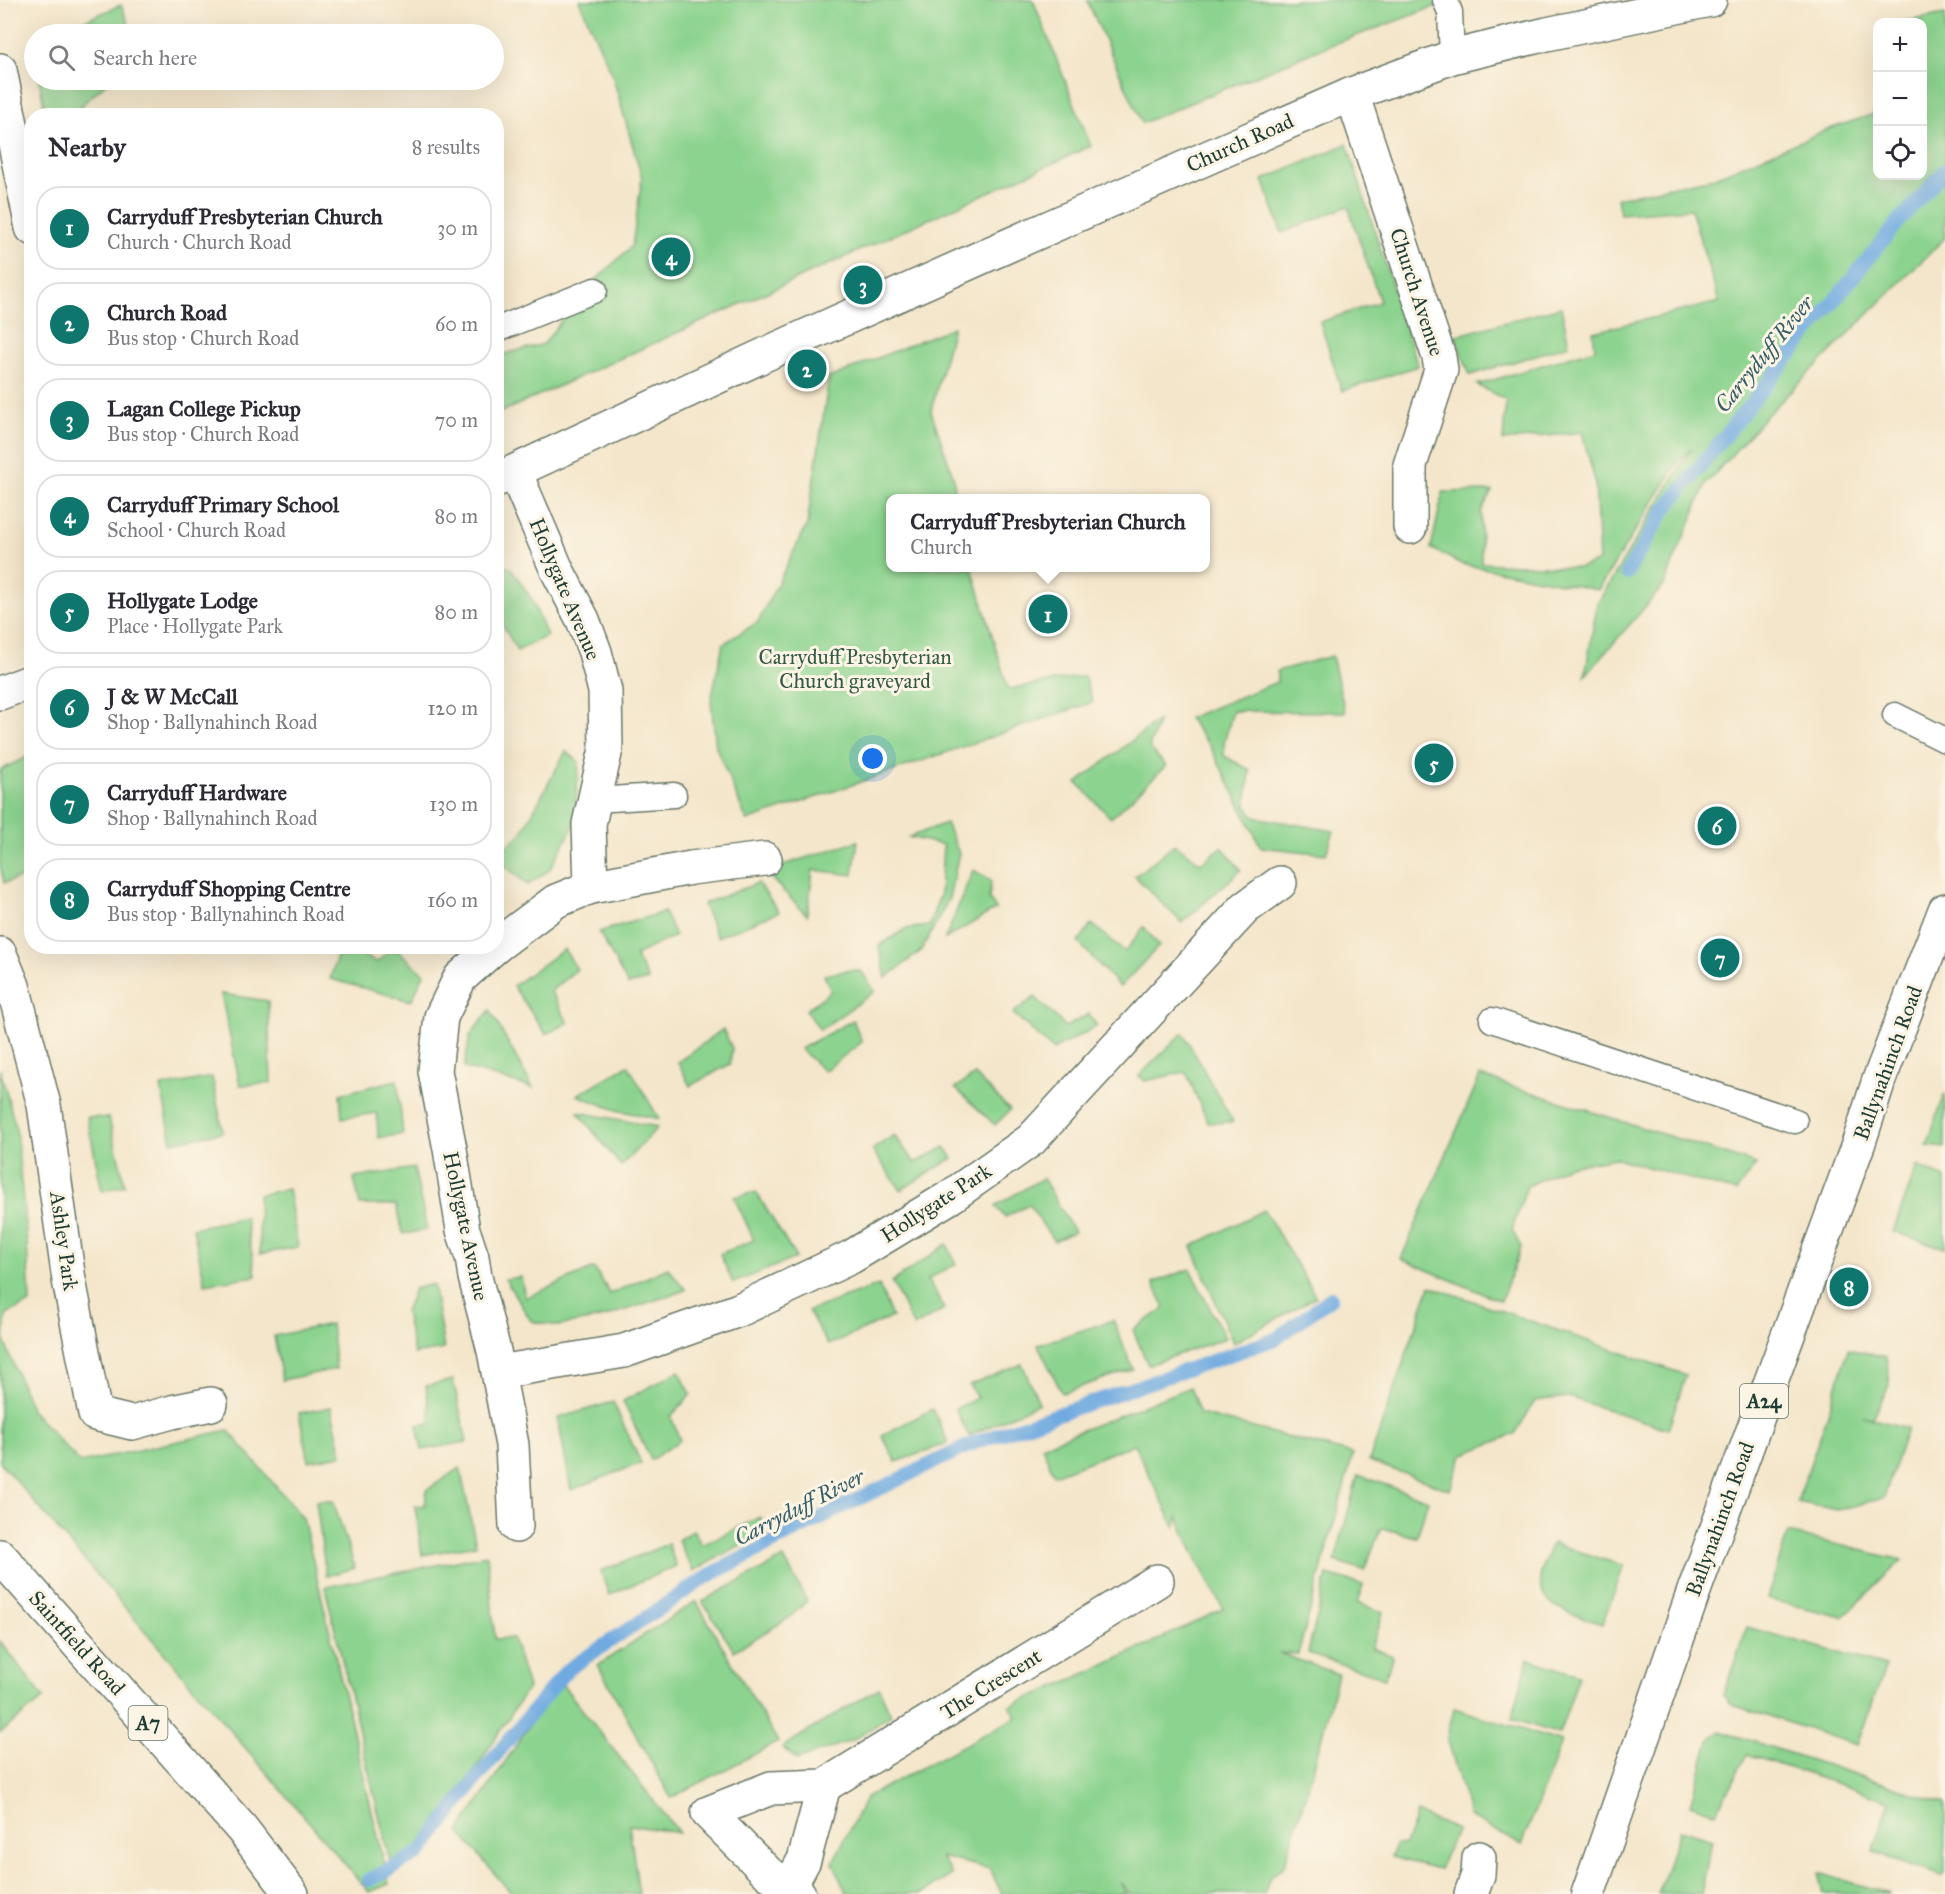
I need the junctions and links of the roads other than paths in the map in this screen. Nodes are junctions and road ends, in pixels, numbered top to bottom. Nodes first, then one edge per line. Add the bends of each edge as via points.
1 (1445, 0) edge
2 (1710, 0) edge
3 (1452, 57) junction
4 (0, 70) edge
5 (1352, 94) junction
6 (4, 114) edge
7 (24, 195) edge
8 (595, 290) dead end
9 (504, 327) edge
10 (506, 476) edge
11 (1410, 527) dead end
12 (24, 684) edge
13 (0, 693) edge
14 (1895, 715) dead end
15 (1945, 740) edge
16 (674, 795) dead end
17 (595, 800) junction
18 (765, 859) dead end
19 (1280, 883) dead end
20 (591, 887) junction
21 (1945, 910) edge
22 (504, 940) edge
23 (0, 954) edge
24 (487, 954) edge
25 (1492, 1020) dead end
26 (1795, 1121) dead end
27 (499, 1372) junction
28 (211, 1404) dead end
29 (516, 1526) dead end
30 (0, 1556) edge
31 (1157, 1581) dead end
32 (824, 1786) junction
33 (1479, 1858) dead end
34 (796, 1890) edge
35 (292, 1894) edge
36 (1471, 1894) edge
37 (1588, 1894) edge

1 - 3 lane via 1450,12
2 - 3 main road, Church Road
3 - 5 main road, Church Road
4 - 6 main road
5 - 10 main road, Church Road via 991,253
5 - 11 main road, Church Avenue via 1441,370 1410,465
6 - 7 main road
8 - 9 lane
10 - 17 main road, Hollygate Avenue via 583,620 603,681 606,749
12 - 13 main road
14 - 15 lane
16 - 17 lane
17 - 20 main road, Hollygate Avenue via 589,824
18 - 20 main road, Hollygate Avenue
19 - 27 main road, Hollygate Park via 1245,908 1031,1140 950,1197 850,1257 739,1311 624,1351
20 - 22 main road, Hollygate Avenue via 556,901
21 - 37 main road, Ballynahinch Road / A24 via 1879,1080
23 - 28 main road, Ashley Park via 13,986 44,1106 70,1290 94,1414 132,1423
24 - 27 main road, Hollygate Avenue via 460,978 441,1017 435,1071 463,1230
25 - 26 lane
27 - 29 main road, Hollygate Avenue via 512,1445
30 - 35 main road, Saintfield Road / A7 via 242,1829
31 - 32 main road, The Crescent
32 - 34 main road, The Crescent via 804,1860 793,1880
32 - 34 main road, The Crescent via 771,1788 708,1813 769,1874
33 - 36 main road

